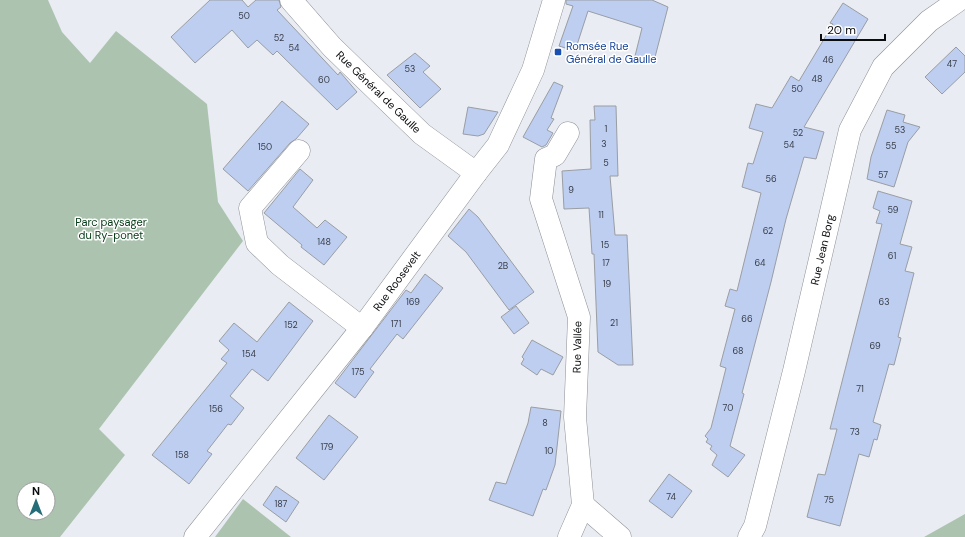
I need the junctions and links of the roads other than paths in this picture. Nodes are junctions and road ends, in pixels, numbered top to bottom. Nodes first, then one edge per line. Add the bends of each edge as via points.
1 (291, 0) edge
2 (554, 0) edge
3 (960, 0) edge
4 (568, 133) dead end
5 (299, 151) dead end
6 (476, 173) junction
7 (362, 328) junction
8 (583, 505) junction
9 (195, 537) edge
10 (569, 537) edge
11 (620, 537) edge
12 (749, 537) edge

1 - 6 street, Rue Général de Gaulle via 332,47 422,134
2 - 6 street, Rue Roosevelt via 533,70 498,145
3 - 12 street, Rue Jean Borg via 929,21 883,67 850,130 794,371
4 - 8 street, Rue Vallée via 555,155 546,159 541,199 579,317 575,418
5 - 7 street via 250,208 257,243 280,265
6 - 7 street, Rue Roosevelt
7 - 9 street, Rue Roosevelt
8 - 10 street, Rue Vallée
8 - 11 street

